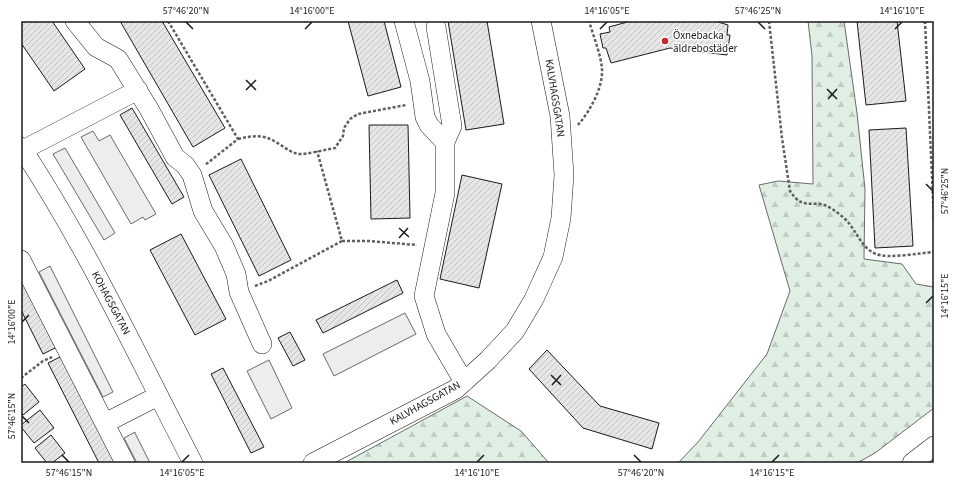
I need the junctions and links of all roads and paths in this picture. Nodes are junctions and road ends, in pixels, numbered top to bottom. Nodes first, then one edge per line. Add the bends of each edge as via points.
1 (75, 21) edge
2 (168, 21) edge
3 (404, 21) edge
4 (542, 21) edge
5 (589, 21) edge
6 (770, 21) edge
7 (925, 21) edge
8 (436, 27) dead end
9 (138, 90) junction
10 (422, 102) junction
11 (238, 139) junction
12 (561, 140) junction
13 (445, 142) junction
14 (22, 148) edge
15 (317, 151) junction
16 (192, 175) junction
17 (934, 221) edge
18 (342, 241) junction
19 (434, 246) junction
20 (934, 252) edge
21 (21, 260) edge
22 (239, 292) junction
23 (262, 344) dead end
24 (67, 350) junction
25 (21, 378) edge
26 (464, 382) junction
27 (158, 396) junction
28 (105, 423) junction
29 (934, 446) edge
30 (125, 463) edge
31 (193, 463) edge
32 (313, 463) edge
33 (912, 463) edge

1 - 9 street via 96,47 118,59
2 - 11 path
3 - 10 street via 420,81
4 - 12 street, KALVHAGSGATAN via 560,116
5 - 12 path via 602,69 600,84 582,121 573,132
6 - 20 path via 782,138 790,191 793,196 800,203 821,204 831,208 846,220 864,246 876,254 892,256
7 - 17 path
8 - 13 street via 452,126
9 - 14 street
9 - 16 street via 174,157 185,165
10 - 13 street via 429,126
10 - 15 path via 358,114 350,119 335,148
11 - 15 path via 259,136 299,154
11 - 16 path
12 - 26 street, KALVHAGSGATAN via 564,175 561,218 552,257 534,299 515,331
13 - 19 street via 445,193
14 - 27 street, KOHAGSGATAN via 73,233
15 - 18 path
16 - 22 street via 203,211 224,246 236,274
18 - 19 path
18 - 22 path via 268,281
19 - 26 street via 424,296 436,334
21 - 24 street
22 - 23 street
24 - 25 path via 43,361
24 - 28 street
26 - 32 street, KALVHAGSGATAN via 456,389
27 - 28 street
27 - 31 street, KOHAGSGATAN
28 - 30 street
29 - 33 street

